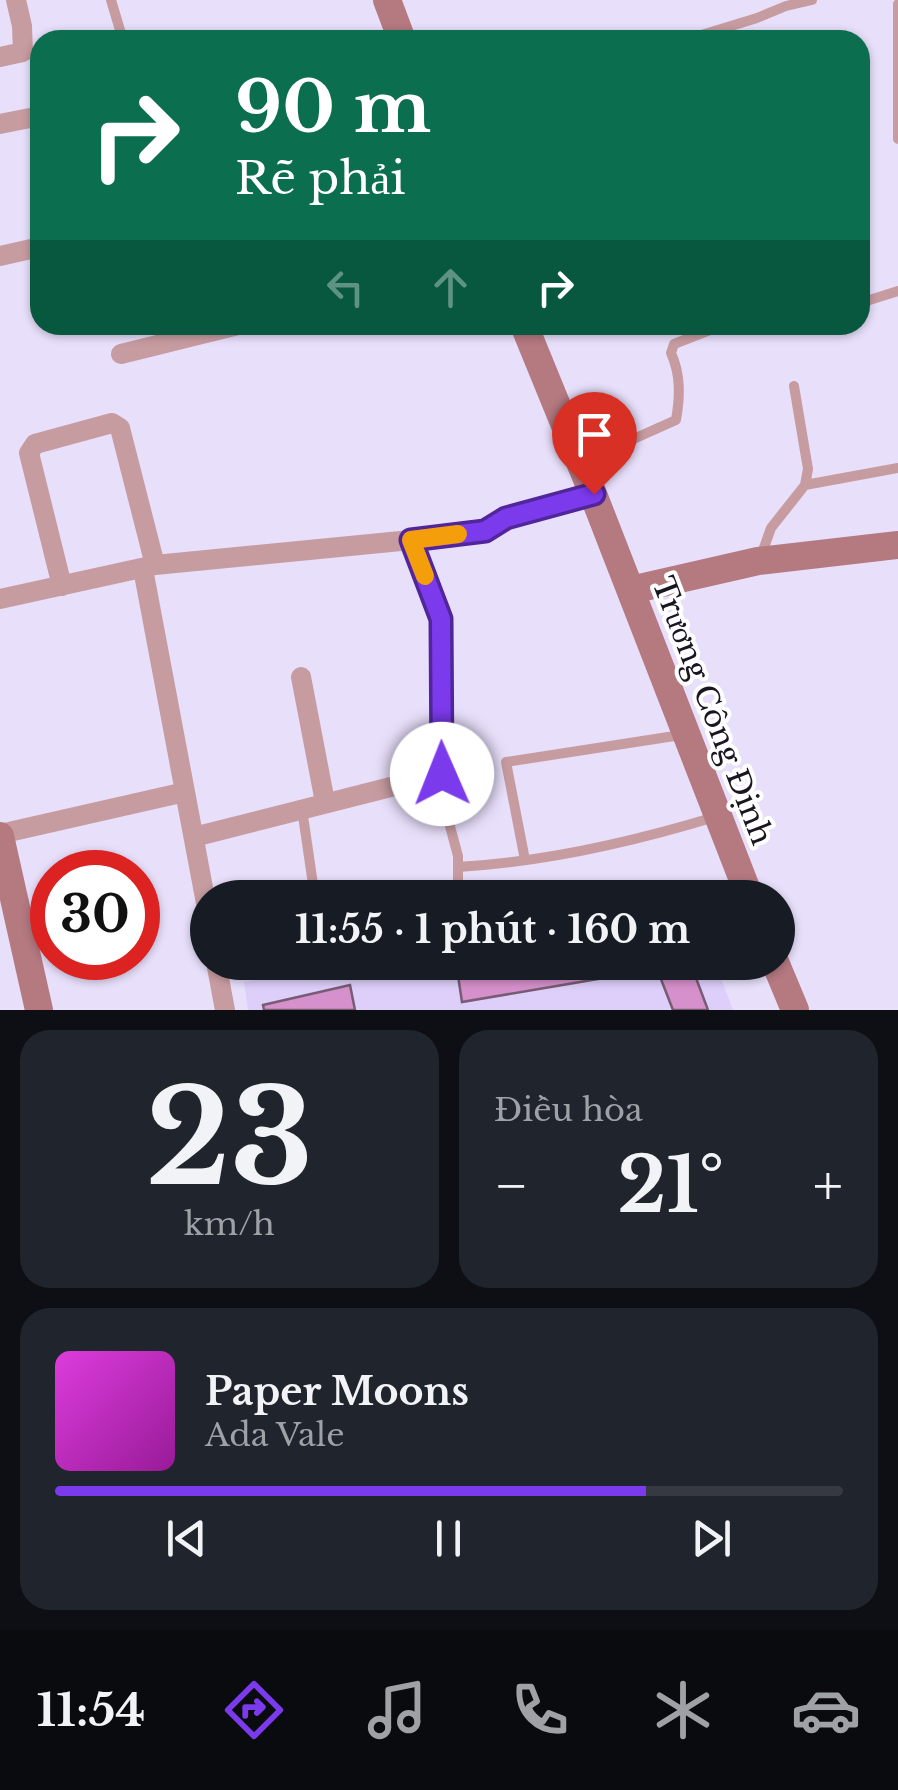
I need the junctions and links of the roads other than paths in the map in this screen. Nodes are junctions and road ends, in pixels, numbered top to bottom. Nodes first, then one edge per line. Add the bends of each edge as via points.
1 (16, 0) edge
2 (110, 0) edge
3 (387, 0) edge
4 (812, 0) edge
5 (898, 4) edge
6 (119, 30) edge
7 (398, 30) edge
8 (719, 30) edge
9 (0, 58) edge
10 (30, 118) edge
11 (0, 124) edge
12 (898, 139) edge
13 (30, 249) edge
14 (0, 256) edge
15 (898, 291) edge
16 (870, 300) edge
17 (198, 335) edge
18 (528, 335) edge
19 (693, 335) edge
20 (122, 354) dead end
21 (794, 386) dead end
22 (581, 463) junction
23 (898, 468) edge
24 (805, 485) junction
25 (594, 494) junction
26 (411, 540) junction
27 (898, 545) edge
28 (758, 561) junction
29 (149, 567) junction
30 (62, 586) junction
31 (631, 590) junction
32 (0, 600) edge
33 (302, 677) dead end
34 (688, 734) junction
35 (442, 774) junction
36 (185, 792) junction
37 (325, 802) junction
38 (444, 804) joint
39 (302, 808) junction
40 (718, 816) junction
41 (0, 835) edge
42 (194, 837) junction
43 (525, 860) junction
44 (458, 867) junction
45 (202, 880) edge
46 (312, 880) edge
47 (458, 880) edge
48 (743, 880) edge
49 (219, 980) edge
50 (782, 980) edge
51 (39, 1010) edge
52 (225, 1010) edge
53 (795, 1010) edge

1 - 9 street via 23,52
2 - 6 lane
3 - 7 main road
4 - 8 lane
5 - 12 lane
10 - 11 street
13 - 14 street
15 - 16 lane
17 - 20 street
18 - 22 main road, Trương Công Định
19 - 22 lane via 674,344 671,354 678,368 676,420
21 - 24 lane
22 - 25 main road, Trương Công Định
23 - 24 lane
24 - 28 lane via 771,528
25 - 26 street via 506,518 485,531
25 - 31 main road, Trương Công Định
26 - 29 street
26 - 35 street via 441,619
27 - 28 main road
28 - 31 main road
29 - 30 street
29 - 30 street via 120,428 112,423 35,444 29,453
29 - 36 street
30 - 32 street
31 - 34 main road, Trương Công Định
33 - 37 street
34 - 40 main road, Trương Công Định
34 - 43 lane via 506,762
35 - 37 street
35 - 38 street
36 - 41 street
36 - 42 street
37 - 39 street
38 - 44 lane
39 - 42 street
39 - 46 lane
40 - 43 lane
40 - 48 main road, Trương Công Định
41 - 51 main road
42 - 45 street
43 - 44 lane
44 - 47 lane
49 - 52 street
50 - 53 main road

